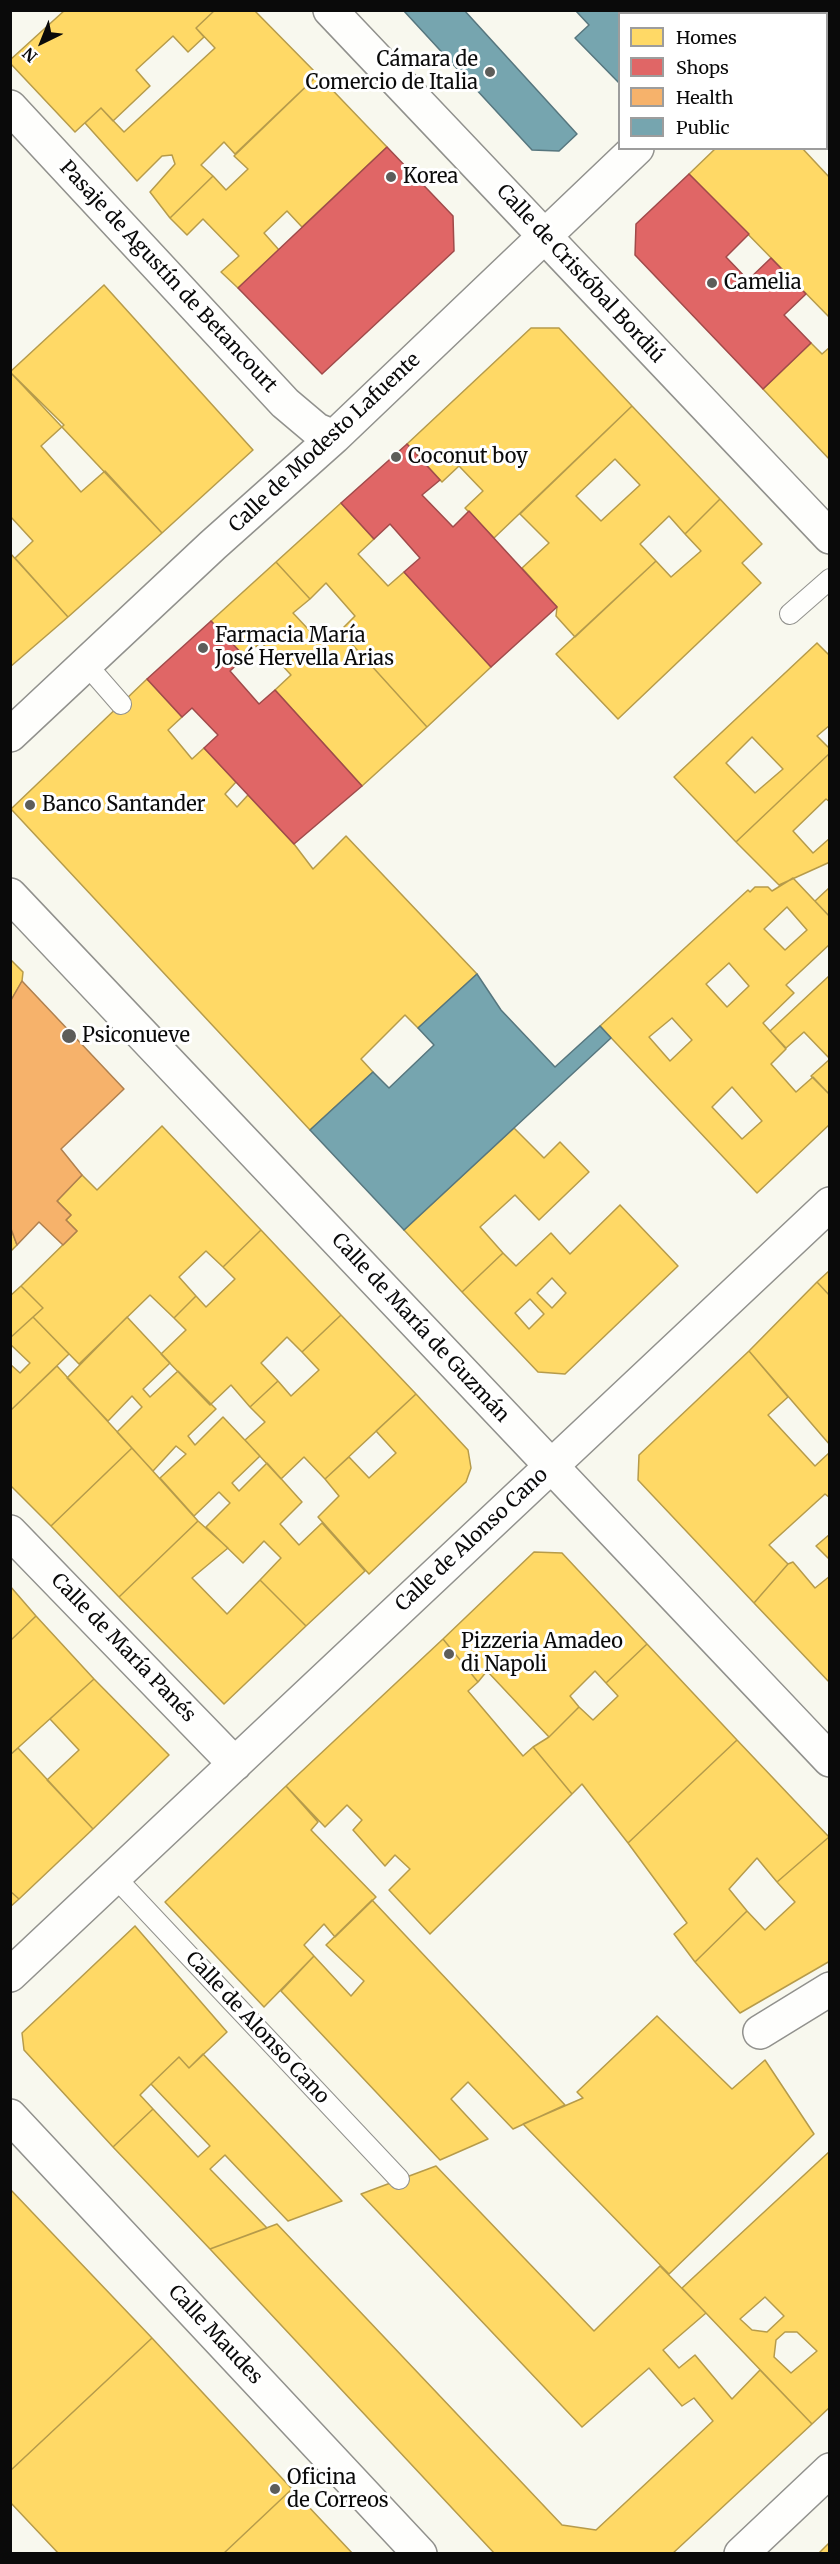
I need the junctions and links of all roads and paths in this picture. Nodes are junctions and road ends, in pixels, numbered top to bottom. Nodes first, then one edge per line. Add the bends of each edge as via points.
1 (330, 10) edge
2 (10, 107) edge
3 (635, 150) edge
4 (544, 237) junction
5 (334, 437) junction
6 (830, 537) edge
7 (830, 579) edge
8 (790, 614) dead end
9 (86, 664) junction
10 (121, 704) dead end
11 (10, 735) edge
12 (10, 895) edge
13 (830, 1204) edge
14 (551, 1466) junction
15 (10, 1532) edge
16 (830, 1760) edge
17 (235, 1764) junction
18 (115, 1877) junction
19 (10, 1975) edge
20 (830, 1989) edge
21 (760, 2032) dead end
22 (10, 2115) edge
23 (399, 2179) dead end
24 (830, 2470) edge
25 (420, 2553) edge
26 (741, 2553) edge

1 - 4 street, Calle de Cristóbal Bordiú
2 - 5 street, Pasaje de Agustín de Betancourt via 285,403 317,430
3 - 4 street, Calle de Modesto Lafuente
4 - 5 street, Calle de Modesto Lafuente
4 - 6 street, Calle de Cristóbal Bordiú
5 - 9 street, Calle de Modesto Lafuente
7 - 8 lane
9 - 10 lane
9 - 11 street, Calle de Modesto Lafuente
12 - 14 street, Calle de María de Guzmán
13 - 14 street, Calle de Alonso Cano
14 - 16 street, Calle de María de Guzmán
14 - 17 street, Calle de Alonso Cano
15 - 17 street, Calle de María Panés
17 - 18 street, Calle de Alonso Cano
18 - 19 street, Calle de Alonso Cano
18 - 23 lane, Calle de Alonso Cano
20 - 21 street
22 - 25 street, Calle Maudes
24 - 26 street

